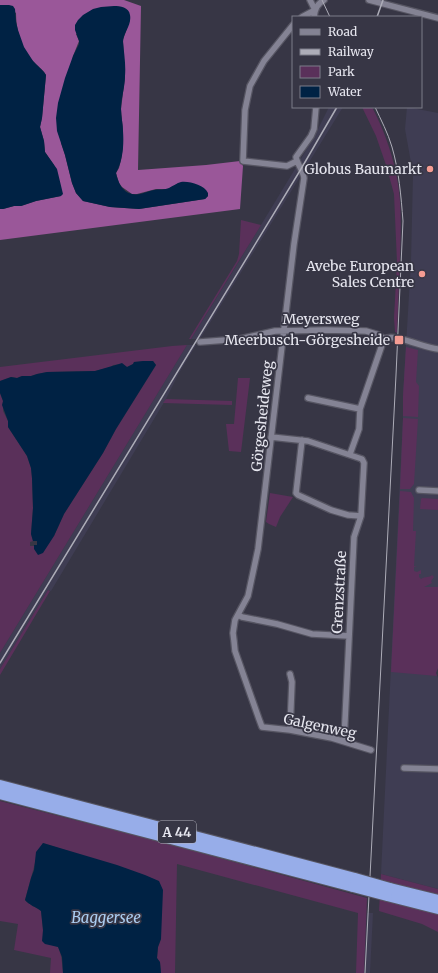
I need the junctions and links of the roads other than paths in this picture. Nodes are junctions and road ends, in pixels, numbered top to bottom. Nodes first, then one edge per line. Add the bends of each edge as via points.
1 (310, 0) edge
2 (324, 0) edge
3 (369, 0) edge
4 (315, 10) junction
5 (414, 14) edge
6 (304, 16) edge
7 (314, 16) edge
8 (438, 18) edge
9 (292, 26) edge
10 (316, 108) edge
11 (297, 161) junction
12 (283, 331) junction
13 (384, 339) junction
14 (200, 342) dead end
15 (438, 349) edge
16 (308, 398) dead end
17 (360, 409) junction
18 (271, 437) junction
19 (302, 440) junction
20 (350, 454) junction
21 (419, 490) dead end
22 (438, 491) edge
23 (361, 516) junction
24 (238, 615) junction
25 (349, 636) junction
26 (290, 674) dead end
27 (262, 727) joint
28 (290, 730) junction
29 (344, 741) junction
30 (371, 750) dead end
31 (404, 768) dead end
32 (438, 769) edge
33 (0, 785) edge
34 (0, 794) edge
35 (354, 882) junction
36 (390, 893) junction
37 (438, 900) edge
38 (438, 909) edge
39 (438, 915) edge

1 - 4 street
2 - 4 street via 319,2
3 - 5 street
4 - 6 street
4 - 7 street
5 - 8 street
9 - 11 street via 262,64 250,86 245,110 243,161 287,166
10 - 11 street via 314,129 308,142 296,156
11 - 12 street, Görgesheideweg via 304,178
12 - 13 street, Meyersweg via 366,331
12 - 14 street, Meyersweg via 240,339
12 - 18 street, Görgesheideweg
13 - 15 street, Meyersweg via 395,338
13 - 17 street
16 - 17 street
17 - 20 street via 359,429
18 - 19 street
18 - 24 street, Görgesheideweg via 258,549 248,596
19 - 20 street
19 - 23 street via 296,493 331,510
20 - 23 street, Grenzstraße via 362,459 364,463
21 - 22 street
23 - 25 street, Grenzstraße via 354,537
24 - 25 street via 312,634
24 - 27 street, Görgesheideweg via 233,633 235,651
25 - 29 street, Grenzstraße
26 - 28 street
27 - 28 street, Galgenweg
28 - 29 street, Galgenweg
29 - 30 street, Galgenweg
31 - 32 street
33 - 35 highway, A 44
34 - 35 highway, A 44
35 - 36 highway, A 44, bridge
36 - 37 highway, A 44
36 - 38 highway, A 44
36 - 39 highway

